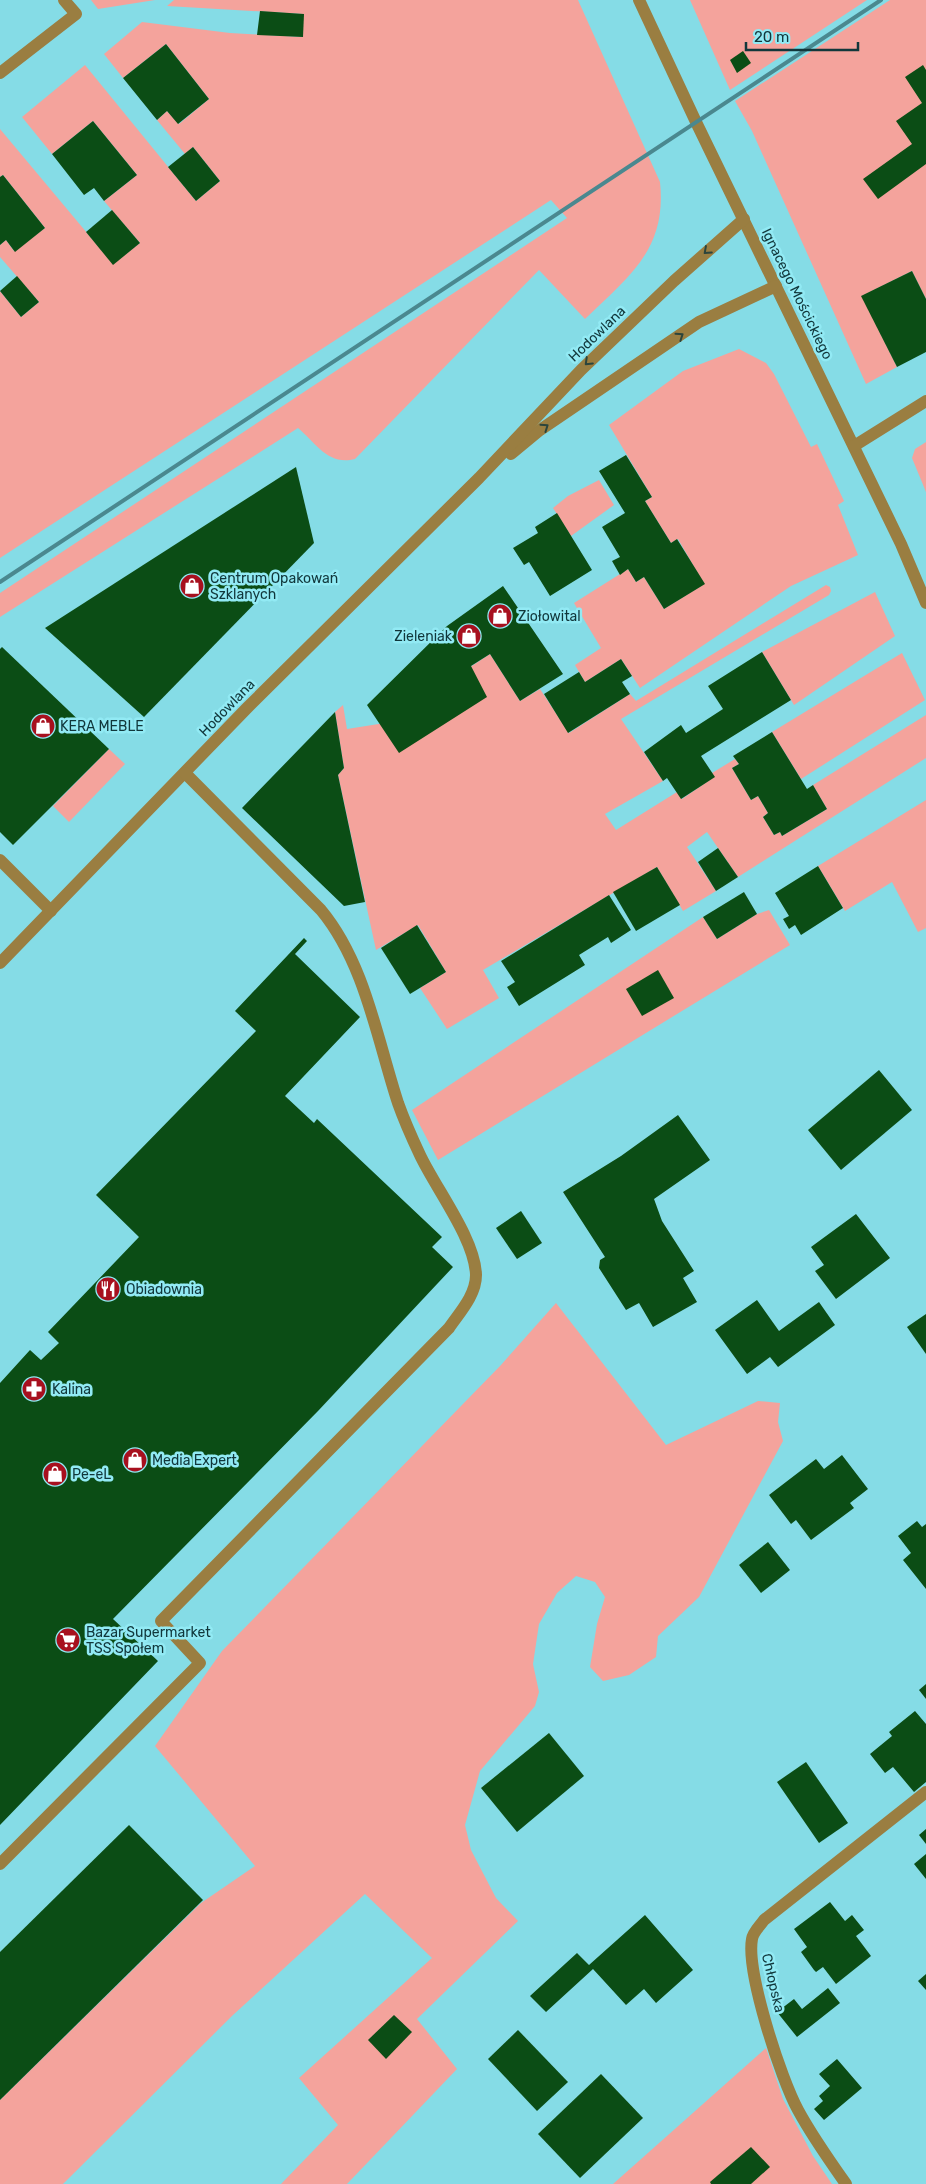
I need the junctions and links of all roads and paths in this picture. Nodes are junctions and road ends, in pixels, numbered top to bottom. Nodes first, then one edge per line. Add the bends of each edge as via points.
1 (64, 0) edge
2 (639, 0) edge
3 (0, 73) edge
4 (744, 219) junction
5 (776, 286) junction
6 (926, 400) edge
7 (854, 446) junction
8 (479, 478) junction
9 (926, 603) edge
10 (185, 773) junction
11 (0, 860) edge
12 (51, 911) junction
13 (0, 963) edge
14 (926, 1792) edge
15 (0, 1864) edge
16 (846, 2184) edge

1 - 3 street via 76,14
2 - 4 street, Ignacego Mościckiego
4 - 5 street, Ignacego Mościckiego
4 -> 8 street, Hodowlana via 580,370
5 - 7 street, Ignacego Mościckiego
8 -> 5 street, Hodowlana via 540,430 699,322
6 - 7 street
7 - 9 street, Ignacego Mościckiego
8 - 10 street, Hodowlana
10 - 12 street, Hodowlana
10 - 15 street via 337,929 363,989 399,1105 428,1171 470,1248 476,1274 473,1292 449,1328 162,1621 200,1663
11 - 12 street
12 - 13 street, Hodowlana
14 - 16 street, Chłopska via 764,1920 752,1936 750,1954 756,1986 783,2073 797,2109

